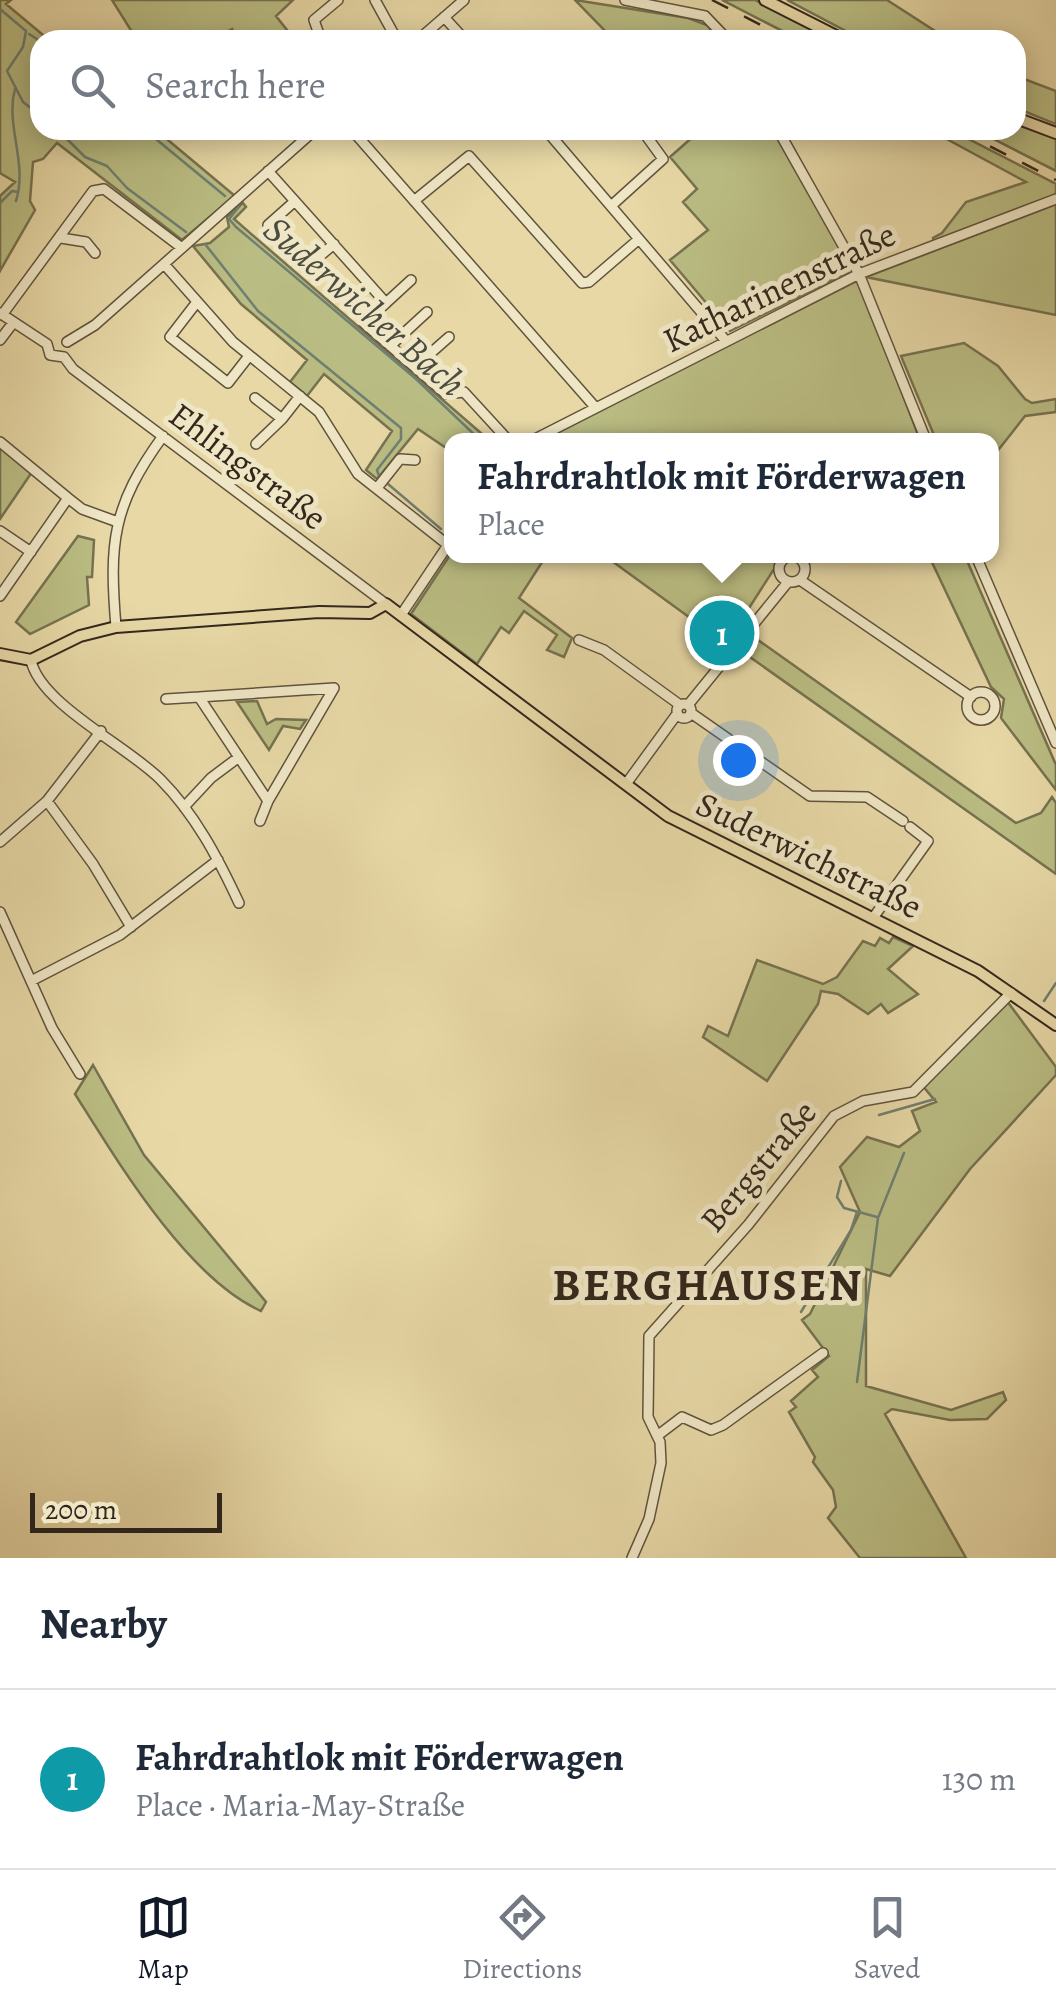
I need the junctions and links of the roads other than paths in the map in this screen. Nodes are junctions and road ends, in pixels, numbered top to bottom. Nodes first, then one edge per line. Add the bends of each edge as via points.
1 (338, 0) edge
2 (375, 0) edge
3 (464, 0) edge
4 (624, 0) edge
5 (765, 0) edge
6 (444, 17) junction
7 (318, 30) edge
8 (392, 30) edge
9 (429, 30) edge
10 (456, 30) edge
11 (718, 30) edge
12 (824, 30) edge
13 (1026, 122) edge
14 (1056, 133) edge
15 (304, 140) edge
16 (361, 140) edge
17 (554, 140) edge
18 (649, 140) edge
19 (784, 140) edge
20 (268, 171) junction
21 (1056, 200) edge
22 (295, 201) junction
23 (414, 201) junction
24 (610, 206) junction
25 (268, 225) dead end
26 (61, 238) junction
27 (639, 239) junction
28 (334, 244) junction
29 (182, 248) junction
30 (95, 252) dead end
31 (164, 264) junction
32 (308, 266) dead end
33 (859, 274) junction
34 (412, 280) dead end
35 (197, 302) junction
36 (386, 303) junction
37 (428, 312) dead end
38 (1, 314) edge
39 (12, 323) junction
40 (450, 337) dead end
41 (0, 340) edge
42 (726, 341) junction
43 (67, 342) junction
44 (48, 344) junction
45 (390, 346) junction
46 (249, 356) junction
47 (64, 357) junction
48 (415, 367) junction
49 (300, 396) junction
50 (254, 398) dead end
51 (596, 408) junction
52 (282, 419) junction
53 (502, 433) edge
54 (547, 433) edge
55 (923, 433) edge
56 (163, 436) junction
57 (0, 442) edge
58 (256, 444) dead end
59 (415, 460) dead end
60 (376, 488) junction
61 (68, 498) junction
62 (115, 522) junction
63 (0, 531) edge
64 (444, 538) edge
65 (444, 551) edge
66 (31, 552) junction
67 (781, 563) edge
68 (979, 563) edge
69 (802, 564) edge
70 (785, 579) junction
71 (0, 596) edge
72 (386, 604) junction
73 (401, 615) junction
74 (116, 627) junction
75 (579, 640) dead end
76 (0, 654) edge
77 (31, 660) junction
78 (971, 697) dead end
79 (199, 698) junction
80 (166, 699) dead end
81 (684, 710) junction
82 (101, 731) junction
83 (1056, 743) edge
84 (239, 757) junction
85 (626, 784) junction
86 (47, 801) junction
87 (268, 801) junction
88 (184, 807) junction
89 (260, 821) dead end
90 (0, 842) edge
91 (218, 860) junction
92 (239, 903) dead end
93 (0, 912) edge
94 (874, 918) junction
95 (131, 927) junction
96 (31, 981) junction
97 (1011, 993) junction
98 (1056, 1024) edge
99 (80, 1074) dead end
100 (823, 1353) dead end
101 (657, 1436) junction
102 (632, 1558) edge

1 - 7 street via 314,20
2 - 8 street
3 - 6 street
4 - 11 street via 705,16
5 - 12 main road
6 - 9 street
6 - 10 street
13 - 14 main road
15 - 20 street
16 - 23 street
17 - 24 street
18 - 24 street via 663,159
19 - 33 street
20 - 22 street
20 - 29 street
21 - 33 street, Katharinenstraße
22 - 25 street
22 - 28 street
23 - 27 street via 469,156 582,283
23 - 51 street
24 - 27 street
26 - 29 street, Ehlingstraße via 92,191 104,189
26 - 30 street via 86,242
26 - 38 street, Ehlingstraße
27 - 42 street
28 - 32 street
28 - 36 street
29 - 31 street
31 - 35 street
31 - 43 street
33 - 42 street, Katharinenstraße
33 - 55 street
34 - 36 street
35 - 46 street
35 - 46 street via 170,337 228,383
36 - 45 street via 364,323
37 - 45 street
38 - 39 street, Ehlingstraße
39 - 41 street
39 - 44 street, Ehlingstraße
40 - 48 street
42 - 51 street, Katharinenstraße
43 - 44 street via 58,337
43 - 47 street
44 - 47 street, Ehlingstraße via 50,355
45 - 48 street
46 - 49 street
47 - 56 street, Ehlingstraße
48 - 53 street via 446,394 464,392
49 - 52 street
49 - 60 street
50 - 52 street
51 - 54 street, Katharinenstraße
52 - 58 street
56 - 62 street via 133,477
56 - 72 street, Ehlingstraße
57 - 61 street
59 - 60 street via 400,459
60 - 64 street
61 - 62 street
61 - 66 street
62 - 74 street
63 - 66 street
65 - 73 street
66 - 71 street
67 - 70 street
68 - 83 street
69 - 70 street
69 - 78 street via 830,596
70 - 81 street
72 - 73 main road, Ehlingstraße
72 - 74 main road via 370,614
73 - 85 main road, Suderwichstraße
74 - 77 main road
75 - 81 street via 604,650
76 - 77 main road
77 - 82 street via 39,682
79 - 80 street
79 - 84 street
79 - 87 street via 334,688
81 - 85 street
81 - 94 street via 810,796 866,797 928,841
82 - 86 street
82 - 88 street
84 - 87 street
84 - 88 street
85 - 94 main road, Suderwichstraße via 687,828
86 - 90 street
86 - 95 street
87 - 89 street
88 - 91 street
91 - 92 street
91 - 95 street
93 - 96 street
94 - 97 main road, Suderwichstraße
95 - 96 street
96 - 99 street
97 - 98 main road, Suderwichstraße
97 - 101 street, Bergstraße via 914,1092 863,1101 834,1116 654,1330 647,1342 646,1386
100 - 101 street via 711,1430 682,1417
101 - 102 street, Bergstraße via 657,1489

